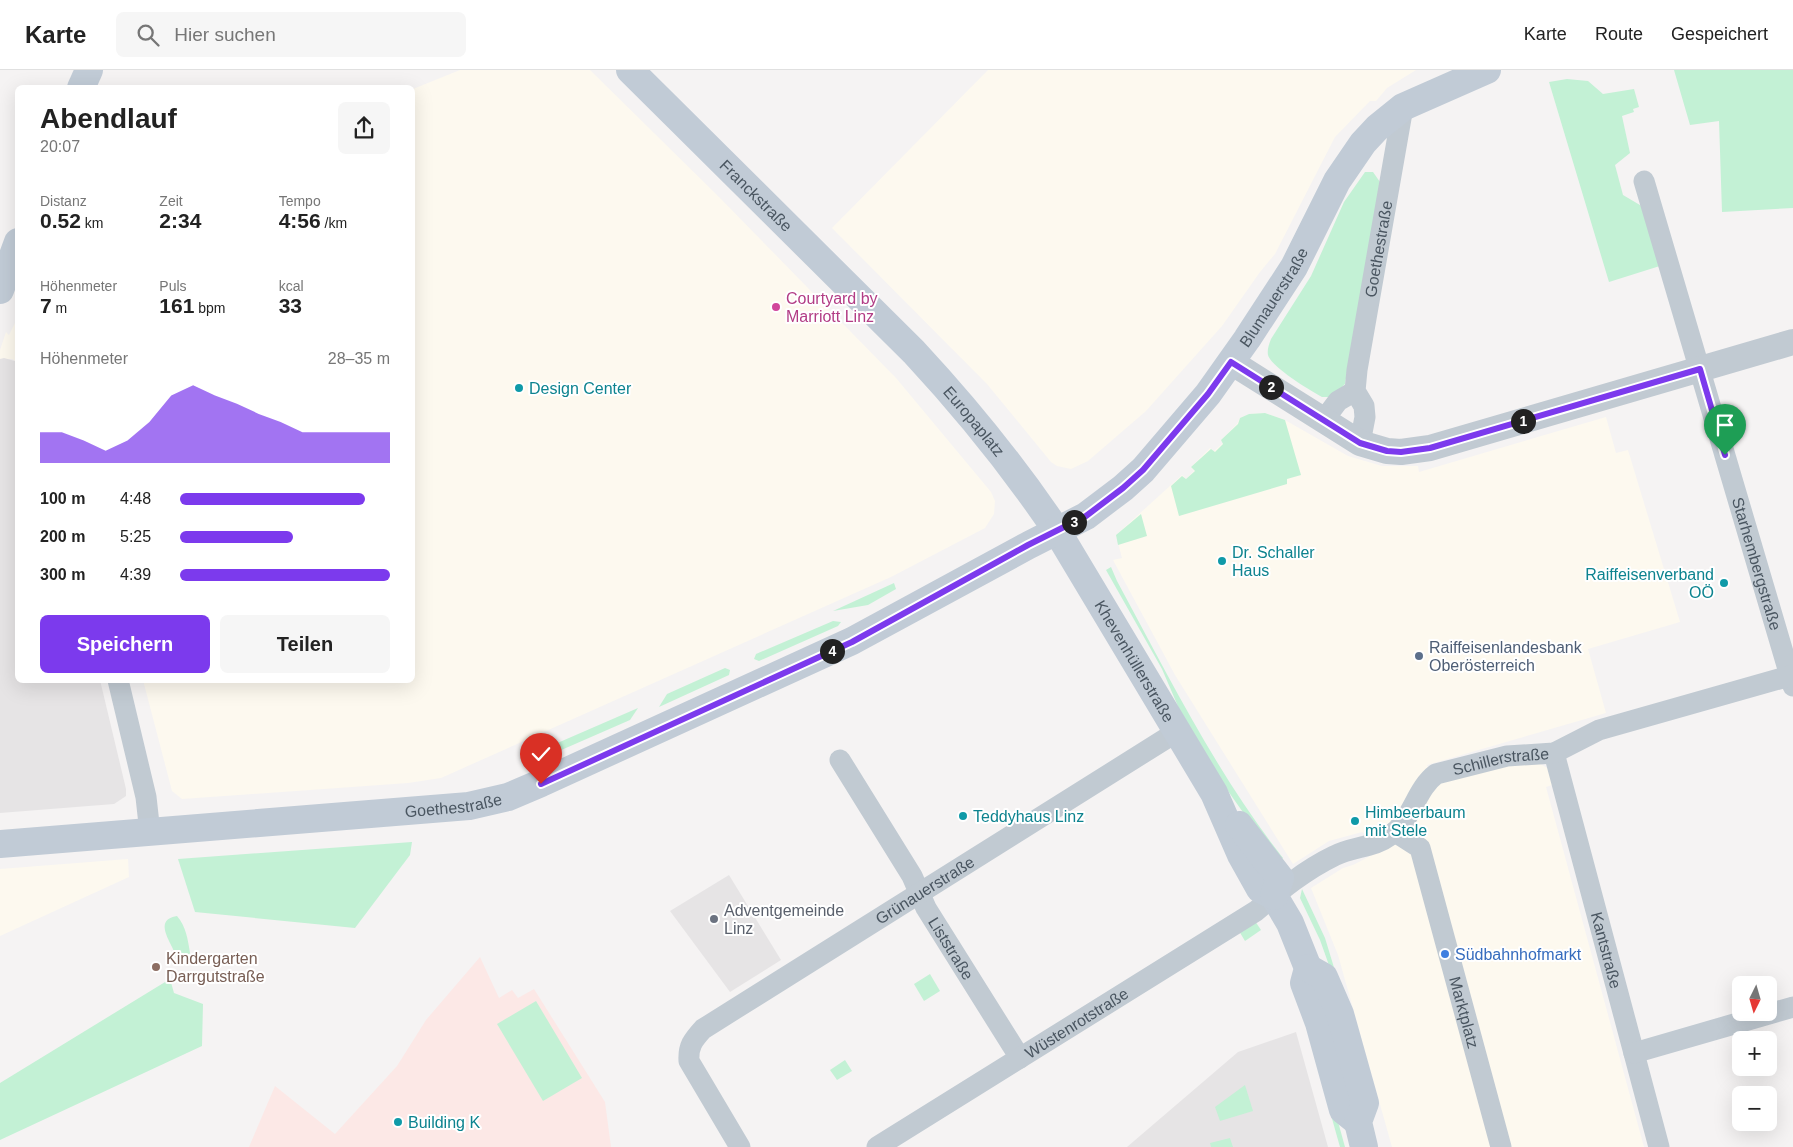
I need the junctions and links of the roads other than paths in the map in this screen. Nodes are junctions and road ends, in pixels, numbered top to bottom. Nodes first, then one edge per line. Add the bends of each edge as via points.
1 (89, 70) edge
2 (630, 70) edge
3 (1487, 70) edge
4 (82, 85) edge
5 (1404, 107) junction
6 (1644, 181) dead end
7 (15, 250) edge
8 (0, 290) edge
9 (882, 320) joint
10 (1793, 342) edge
11 (1231, 362) junction
12 (1700, 369) junction
13 (1360, 398) junction
14 (1323, 421) junction
15 (1360, 443) junction
16 (1057, 531) junction
17 (1792, 679) edge
18 (119, 683) edge
19 (1178, 731) junction
20 (1554, 753) junction
21 (840, 760) dead end
22 (1395, 832) junction
23 (150, 833) junction
24 (0, 844) edge
25 (920, 893) junction
26 (1274, 896) junction
27 (1793, 1007) edge
28 (1634, 1052) junction
29 (1020, 1058) junction
30 (1361, 1135) edge
31 (740, 1147) edge
32 (877, 1147) edge
33 (1501, 1147) edge
34 (1659, 1147) edge

1 - 4 main road
2 - 9 main road, Franckstraße
3 - 5 main road, Blumauerstraße
5 - 11 main road, Blumauerstraße via 1377,128 1350,161 1294,267
5 - 13 street, Goethestraße
6 - 12 street, Starhembergstraße
7 - 8 main road
9 - 16 main road, Europaplatz via 951,391
10 - 12 street
11 - 14 street
11 - 16 main road, Blumauerstraße via 1143,470 1086,516
12 - 15 street via 1430,448 1401,452
12 - 17 street, Starhembergstraße
13 - 14 street via 1338,401
13 - 15 street, Goethestraße via 1364,427
14 - 15 street
16 - 19 main road, Khevenhüllerstraße
16 - 23 main road, Goethestraße via 852,642 508,797 432,810
17 - 20 street, Schillerstraße via 1599,730
18 - 23 street via 146,797
19 - 25 street, Grünauerstraße
19 - 26 main road, Khevenhüllerstraße via 1214,792 1260,890
20 - 22 street, Schillerstraße via 1507,756 1436,774 1428,780
20 - 28 street, Kantstraße
21 - 25 street, Liststraße
22 - 26 street, Schillerstraße via 1374,845 1335,855 1298,876
22 - 33 street, Marktplatz via 1420,848
23 - 24 main road, Goethestraße
25 - 29 street, Liststraße via 926,908
25 - 31 street, Grünauerstraße via 703,1029 692,1041 688,1050 689,1061
26 - 29 street, Wüstenrotstraße via 1256,911
26 - 30 main road, Khevenhüllerstraße via 1290,923 1308,968 1324,977 1340,1014 1365,1103
27 - 28 street
28 - 34 street, Kantstraße
29 - 32 street, Wüstenrotstraße

